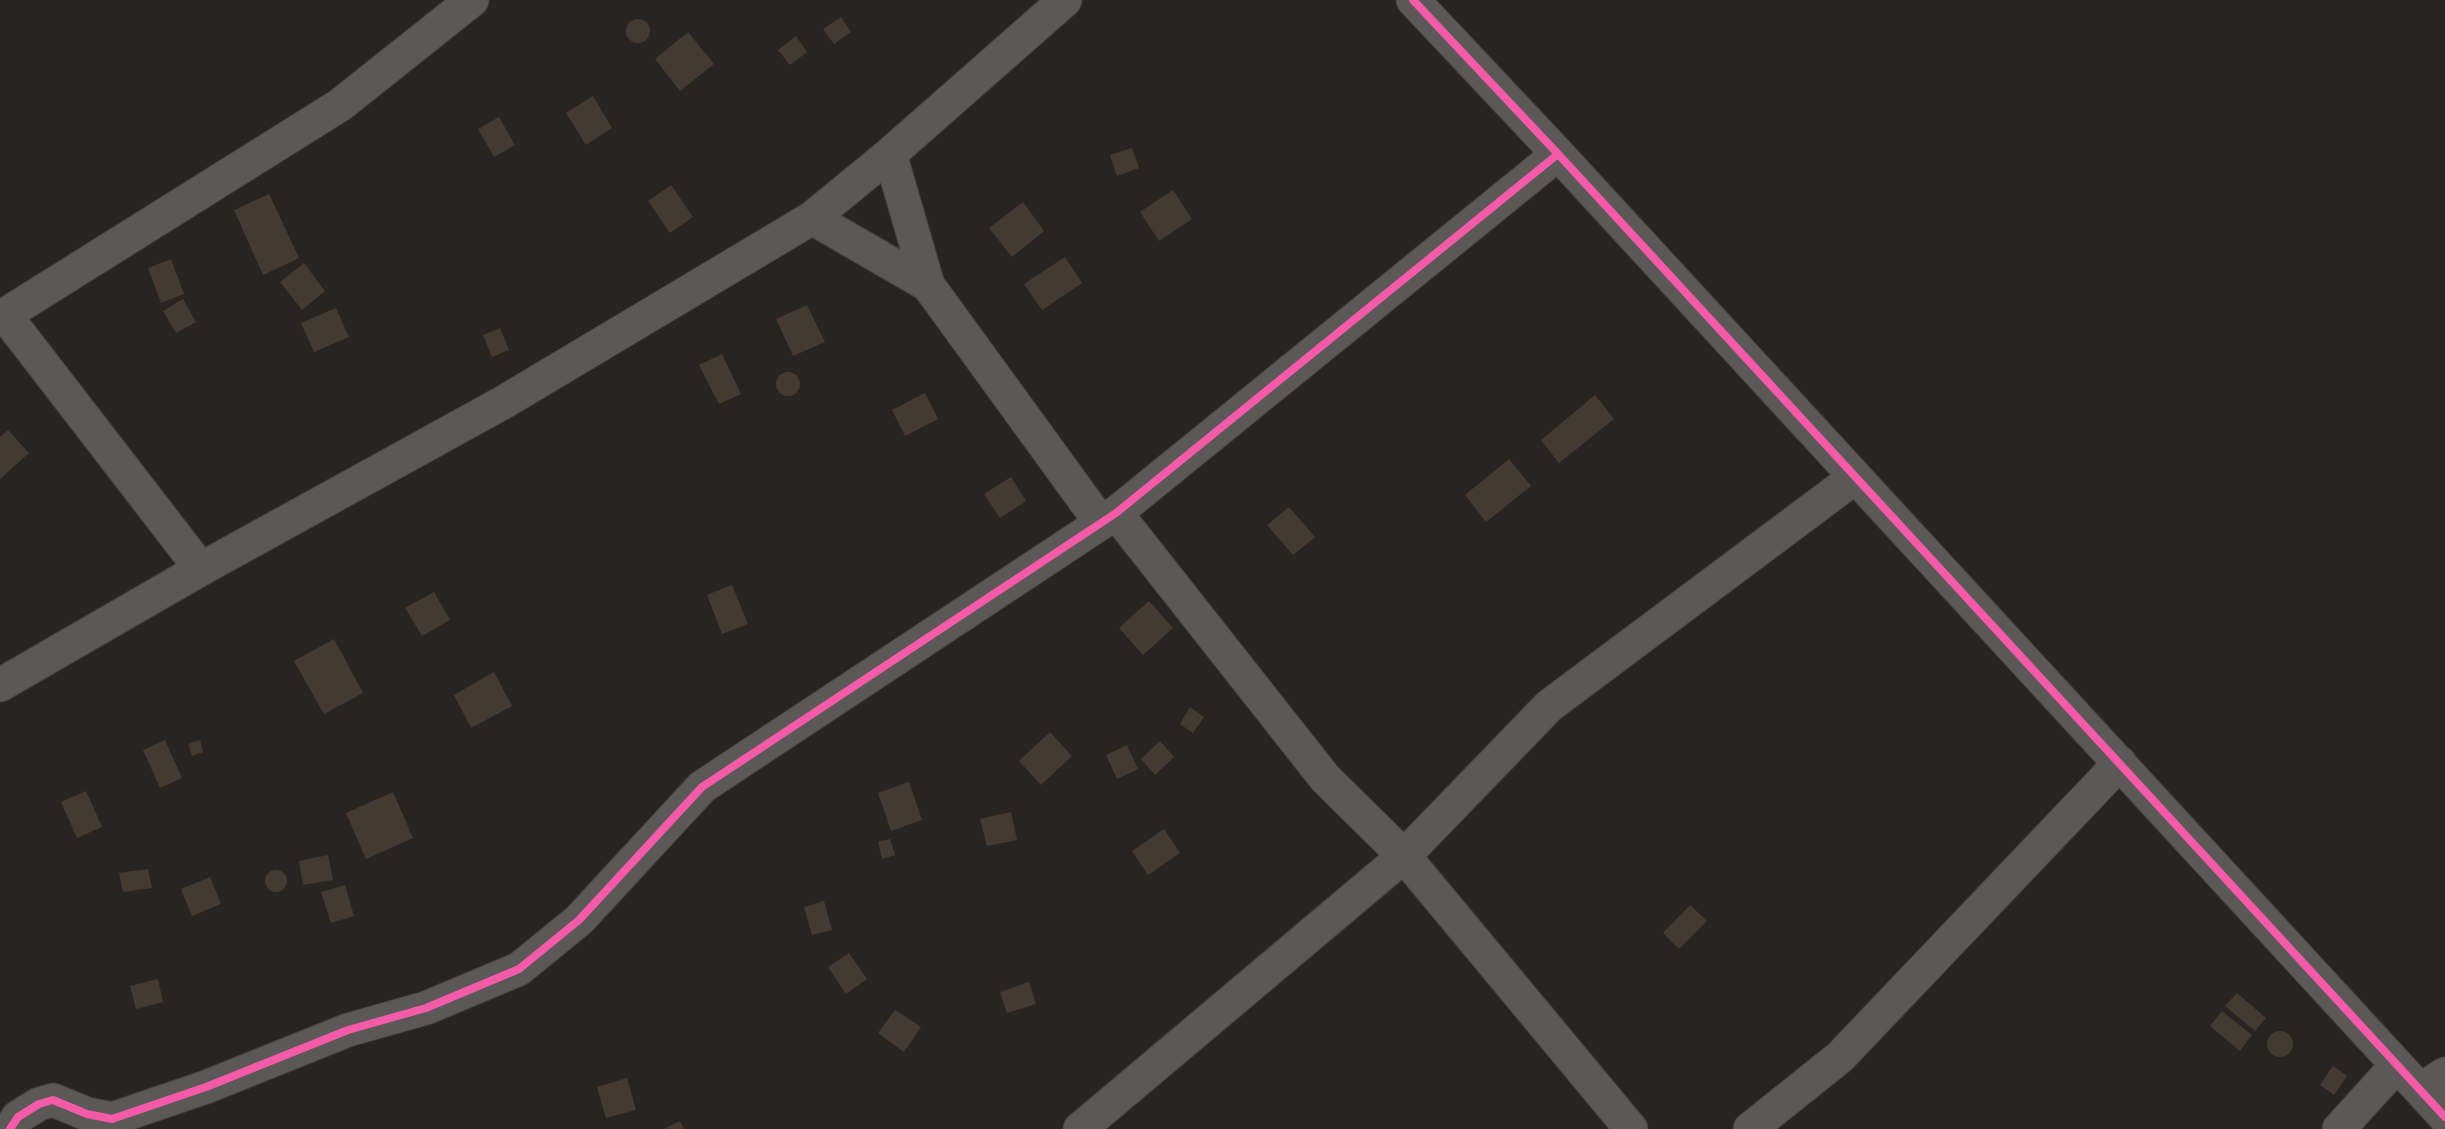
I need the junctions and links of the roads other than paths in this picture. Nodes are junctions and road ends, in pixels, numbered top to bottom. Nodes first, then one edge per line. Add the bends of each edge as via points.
1 (472, 0) edge
2 (1065, 0) edge
3 (1413, 0) edge
4 (890, 154) junction
5 (1558, 154) junction
6 (812, 218) junction
7 (928, 285) junction
8 (2, 316) edge
9 (1854, 478) junction
10 (1108, 518) junction
11 (201, 569) junction
12 (0, 685) edge
13 (2120, 763) junction
14 (1404, 856) junction
15 (2396, 1066) junction
16 (2433, 1082) edge
17 (2445, 1117) edge
18 (9, 1129) edge
19 (1080, 1129) edge
20 (1631, 1129) edge
21 (1750, 1129) edge
22 (2339, 1129) edge

1 - 8 street via 340,105
2 - 4 street
3 - 5 street
4 - 6 street
4 - 7 street
5 - 9 street
5 - 10 street
6 - 7 street
6 - 11 street via 504,402
7 - 10 street
8 - 11 street
9 - 13 street
9 - 14 street via 1549,706
10 - 14 street via 1324,778
10 - 18 street via 702,787 579,920 519,969 426,1008 348,1030 206,1087 112,1119 53,1100 18,1117
11 - 12 street
13 - 15 street
13 - 21 street via 1840,1057
14 - 19 street
14 - 20 street
15 - 16 street
15 - 22 street
16 - 17 street

